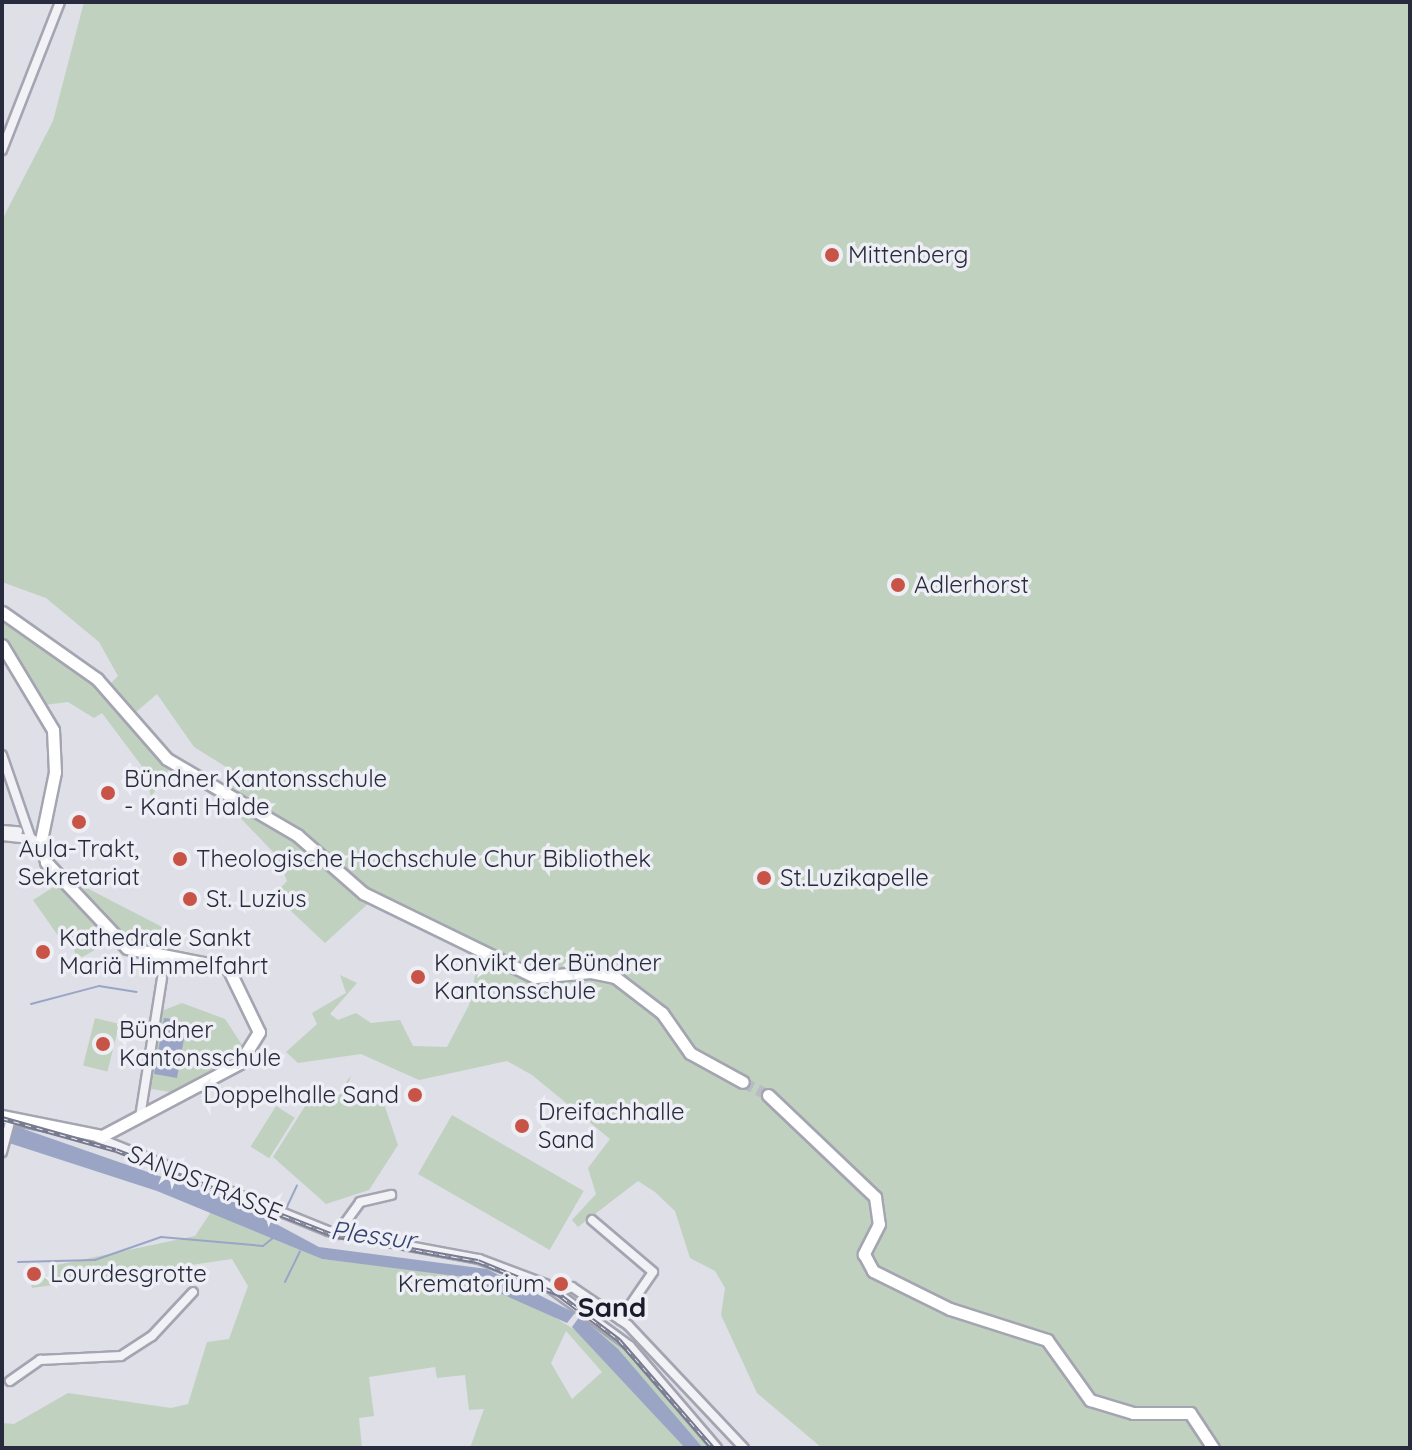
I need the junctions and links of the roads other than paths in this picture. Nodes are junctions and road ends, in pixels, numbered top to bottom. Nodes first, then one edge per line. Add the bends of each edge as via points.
1 (60, 2) edge
2 (2, 150) edge
3 (2, 612) edge
4 (2, 645) edge
5 (2, 755) edge
6 (18, 831) dead end
7 (2, 833) edge
8 (36, 840) junction
9 (162, 978) dead end
10 (743, 1082) tunnel mouth
11 (768, 1095) tunnel mouth
12 (140, 1117) junction
13 (8, 1120) edge
14 (98, 1138) junction
15 (2, 1152) edge
16 (391, 1195) dead end
17 (592, 1220) dead end
18 (337, 1234) junction
19 (193, 1292) dead end
20 (560, 1292) junction
21 (620, 1320) junction
22 (10, 1381) dead end
23 (717, 1448) edge
24 (744, 1448) edge
25 (1213, 1448) edge

1 - 2 street
3 - 10 main road via 97,679 162,755 297,835 363,893 535,977 585,972 615,977 662,1013 690,1053
4 - 8 main road via 53,730 55,772
5 - 8 street
6 - 7 street
7 - 8 street
8 - 12 main road via 53,868 127,948 228,968 256,1018 259,1037 249,1056
9 - 12 street
11 - 25 main road via 875,1197 879,1224 864,1254 873,1271 950,1309 1047,1340 1090,1400 1133,1413 1179,1410 1200,1419
12 - 14 main road
13 - 14 main road
13 - 15 street
14 - 18 street, SANDSTRASSE
16 - 18 street via 360,1202
17 - 21 street via 653,1272
18 - 20 street, SANDSTRASSE via 479,1259
19 - 22 street via 152,1336 121,1356 40,1360
20 - 21 street via 573,1287
20 - 23 street, SANDSTRASSE via 633,1348
21 - 24 street

